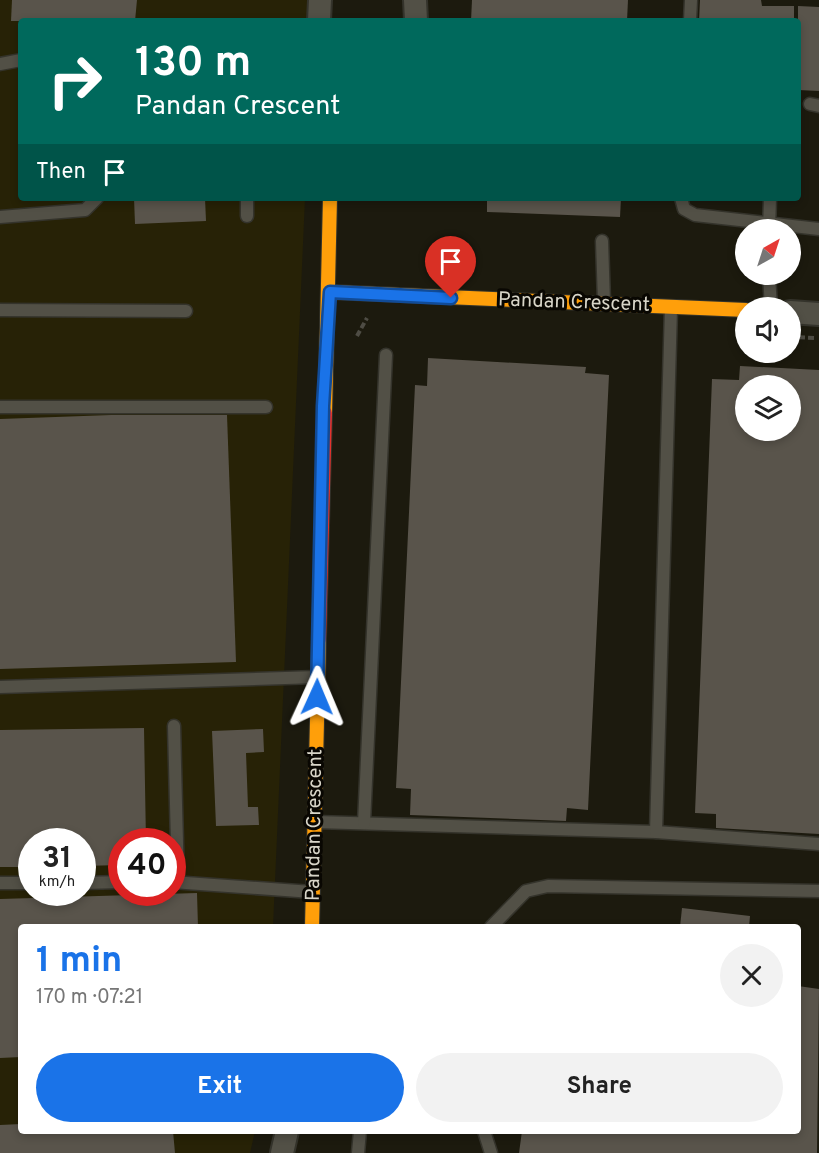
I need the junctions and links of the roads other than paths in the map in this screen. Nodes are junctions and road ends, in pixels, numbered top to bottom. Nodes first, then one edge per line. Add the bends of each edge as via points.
1 (320, 0) edge
2 (415, 0) edge
3 (691, 0) edge
4 (319, 18) edge
5 (416, 18) edge
6 (690, 18) edge
7 (18, 61) edge
8 (0, 64) edge
9 (94, 201) edge
10 (247, 201) edge
11 (330, 201) edge
12 (682, 201) edge
13 (770, 201) edge
14 (247, 216) dead end
15 (0, 217) edge
16 (769, 219) edge
17 (735, 221) edge
18 (801, 228) edge
19 (819, 229) edge
20 (602, 241) dead end
21 (330, 292) junction
22 (604, 304) junction
23 (671, 307) junction
24 (0, 310) edge
25 (735, 310) edge
26 (186, 311) dead end
27 (801, 313) edge
28 (819, 314) edge
29 (386, 355) dead end
30 (0, 406) edge
31 (266, 407) dead end
32 (317, 676) junction
33 (0, 687) edge
34 (174, 726) dead end
35 (316, 822) junction
36 (364, 823) junction
37 (175, 828) edge
38 (656, 832) junction
39 (819, 844) edge
40 (0, 883) edge
41 (18, 883) edge
42 (186, 883) edge
43 (819, 891) edge
44 (314, 892) junction
45 (312, 924) edge
46 (494, 924) edge
47 (286, 1134) edge
48 (360, 1134) edge
49 (485, 1134) edge
50 (282, 1153) edge
51 (358, 1153) edge
52 (491, 1153) edge

1 - 4 street
2 - 5 street
3 - 6 lane
7 - 8 lane
9 - 15 lane via 85,210
10 - 14 lane
11 - 21 street, Pandan Crescent
12 - 17 lane via 684,209 695,215
13 - 16 lane
18 - 19 lane
20 - 22 lane
21 - 22 street, Pandan Crescent
21 - 32 street, Pandan Crescent via 323,406
22 - 23 street, Pandan Crescent
23 - 25 street, Pandan Crescent
23 - 38 lane
24 - 26 lane
27 - 28 street
29 - 36 lane
30 - 31 lane
32 - 33 lane
32 - 35 street, Pandan Crescent
34 - 37 lane
35 - 36 lane
35 - 44 street, Pandan Crescent
36 - 38 lane
38 - 39 lane
40 - 41 lane
42 - 44 lane
43 - 46 lane via 548,886 526,891
44 - 45 street, Pandan Crescent
47 - 50 street
48 - 51 lane
49 - 52 lane

